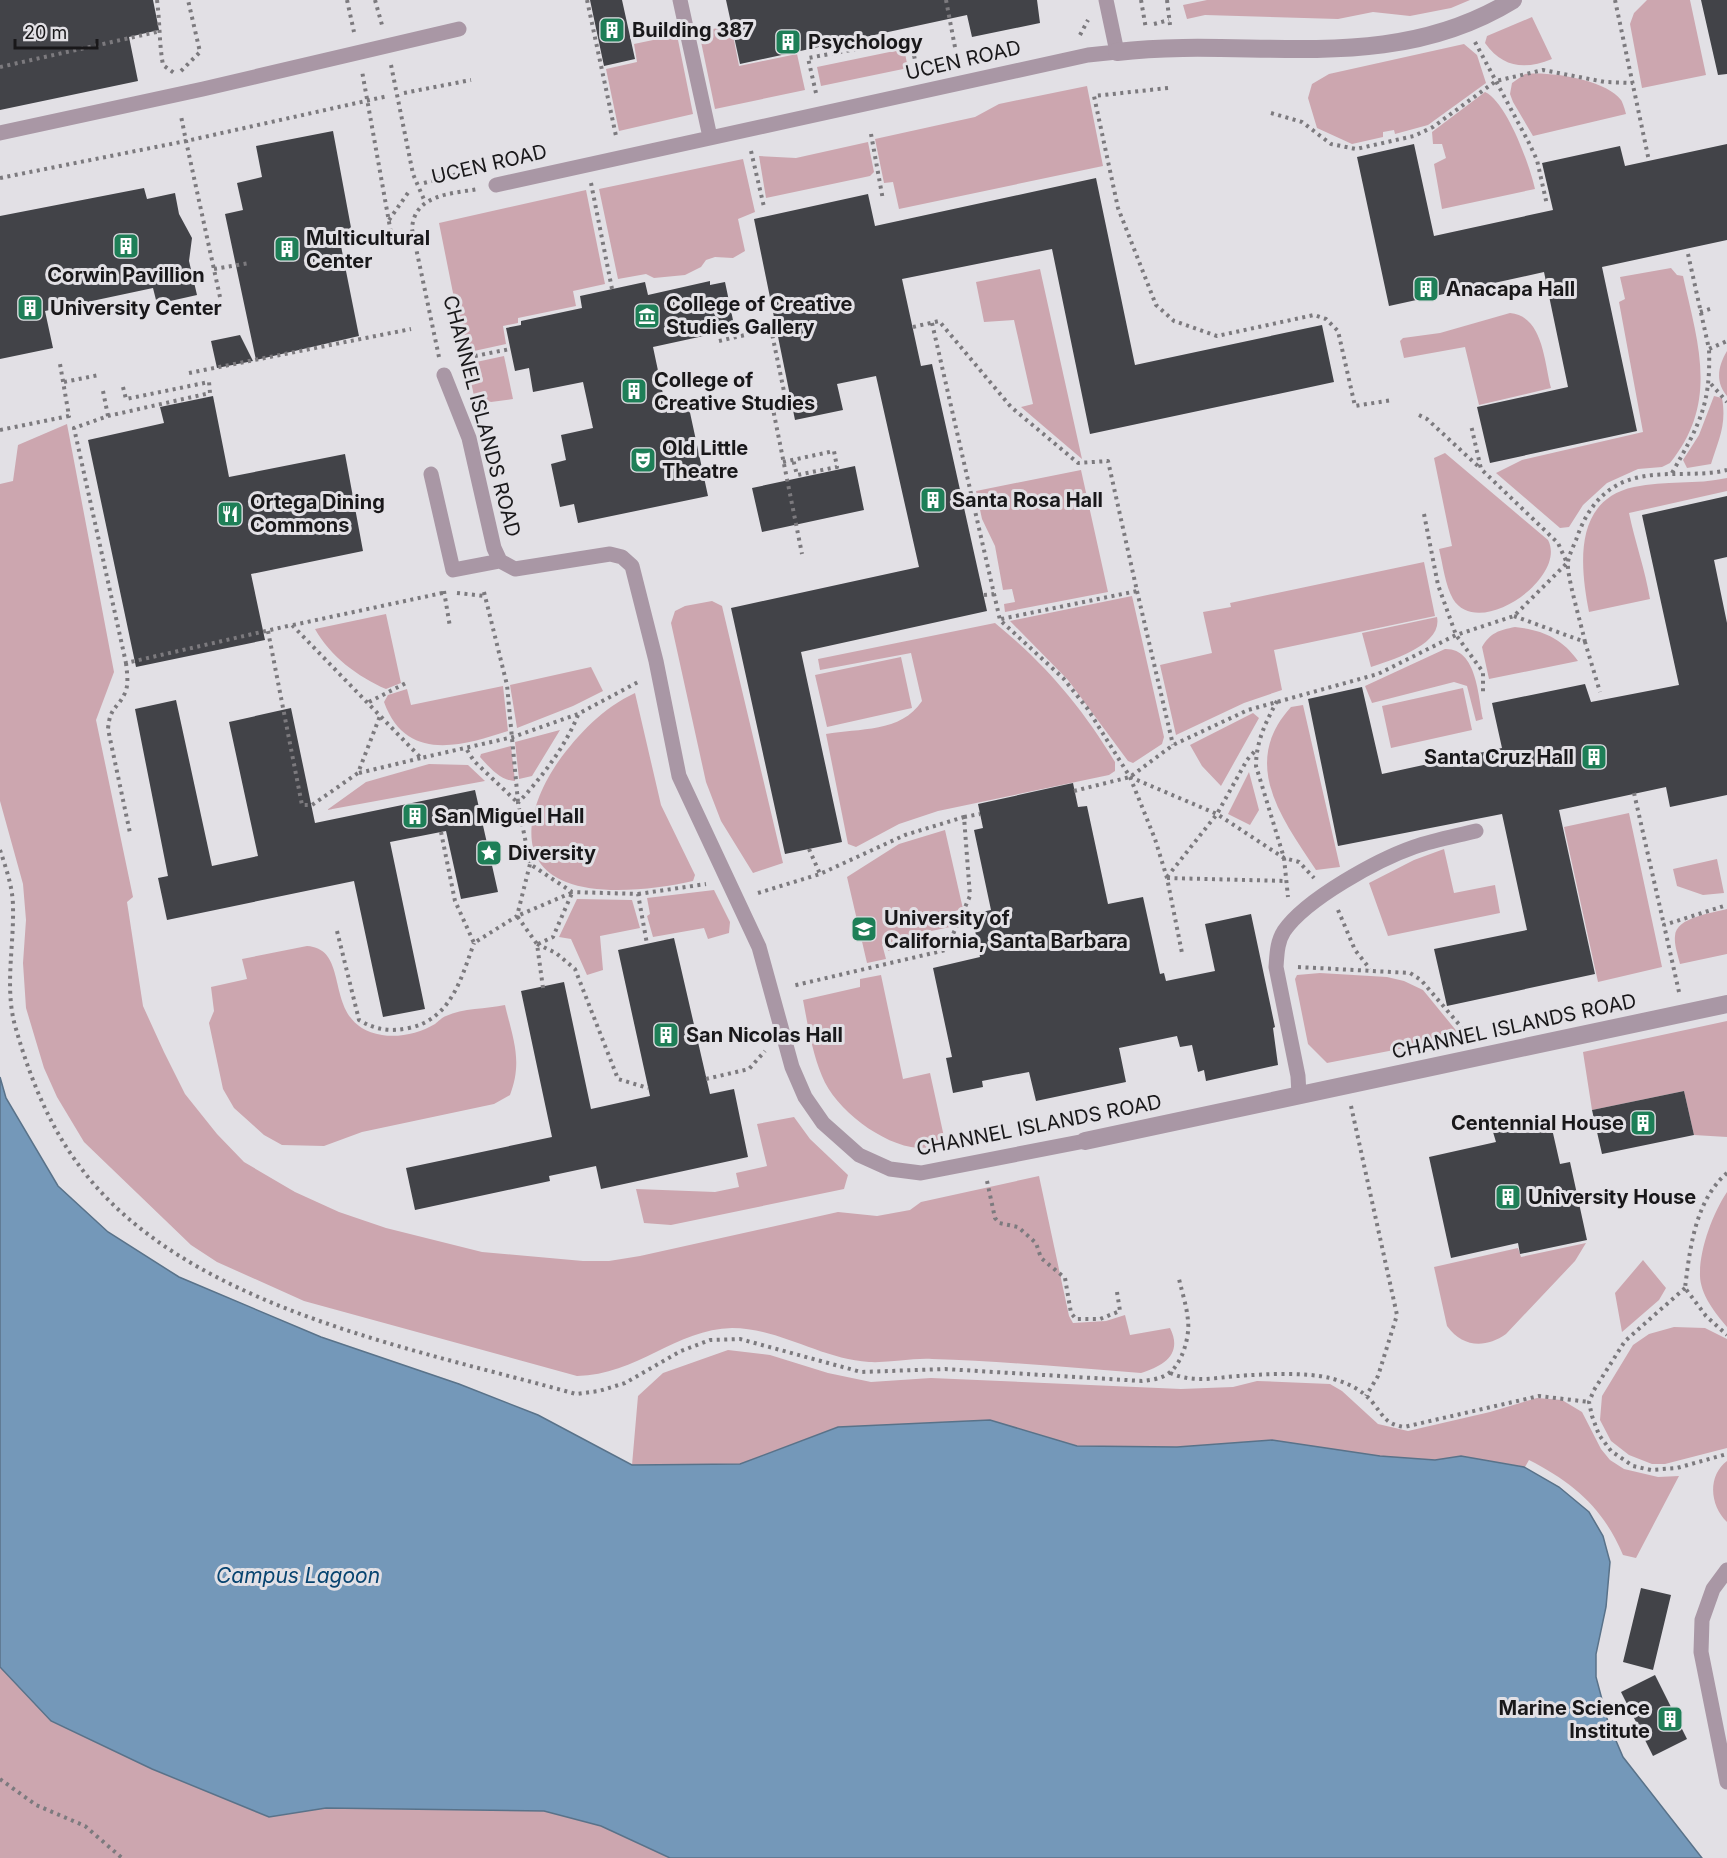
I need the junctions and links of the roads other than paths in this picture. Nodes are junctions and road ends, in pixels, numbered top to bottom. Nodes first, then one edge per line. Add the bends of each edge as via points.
1 (680, 0) edge
2 (1106, 0) edge
3 (1513, 0) edge
4 (459, 29) dead end
5 (1117, 52) junction
6 (0, 133) edge
7 (710, 137) junction
8 (496, 185) road end
9 (444, 375) road end
10 (431, 474) dead end
11 (500, 561) junction
12 (1476, 831) dead end
13 (1727, 1004) edge
14 (1299, 1095) junction
15 (1085, 1141) joint
16 (1727, 1570) edge
17 (1727, 1782) edge

1 - 7 lane
2 - 5 lane
3 - 5 street, UCEN ROAD via 1466,25 1380,45 1322,51 1149,48
4 - 6 lane
5 - 7 lane, UCEN ROAD
7 - 8 lane, UCEN ROAD
9 - 11 lane, CHANNEL ISLANDS ROAD via 469,438
10 - 11 lane via 453,570
11 - 15 lane, CHANNEL ISLANDS ROAD via 515,569 610,554 622,557 632,566 652,641 679,776 759,947 792,1067 822,1123 860,1155 890,1169 921,1173
12 - 14 lane via 1414,847 1364,870 1293,920 1280,942 1276,966
13 - 14 street, CHANNEL ISLANDS ROAD
14 - 15 street, CHANNEL ISLANDS ROAD
16 - 17 lane via 1713,1589 1702,1620 1701,1652

